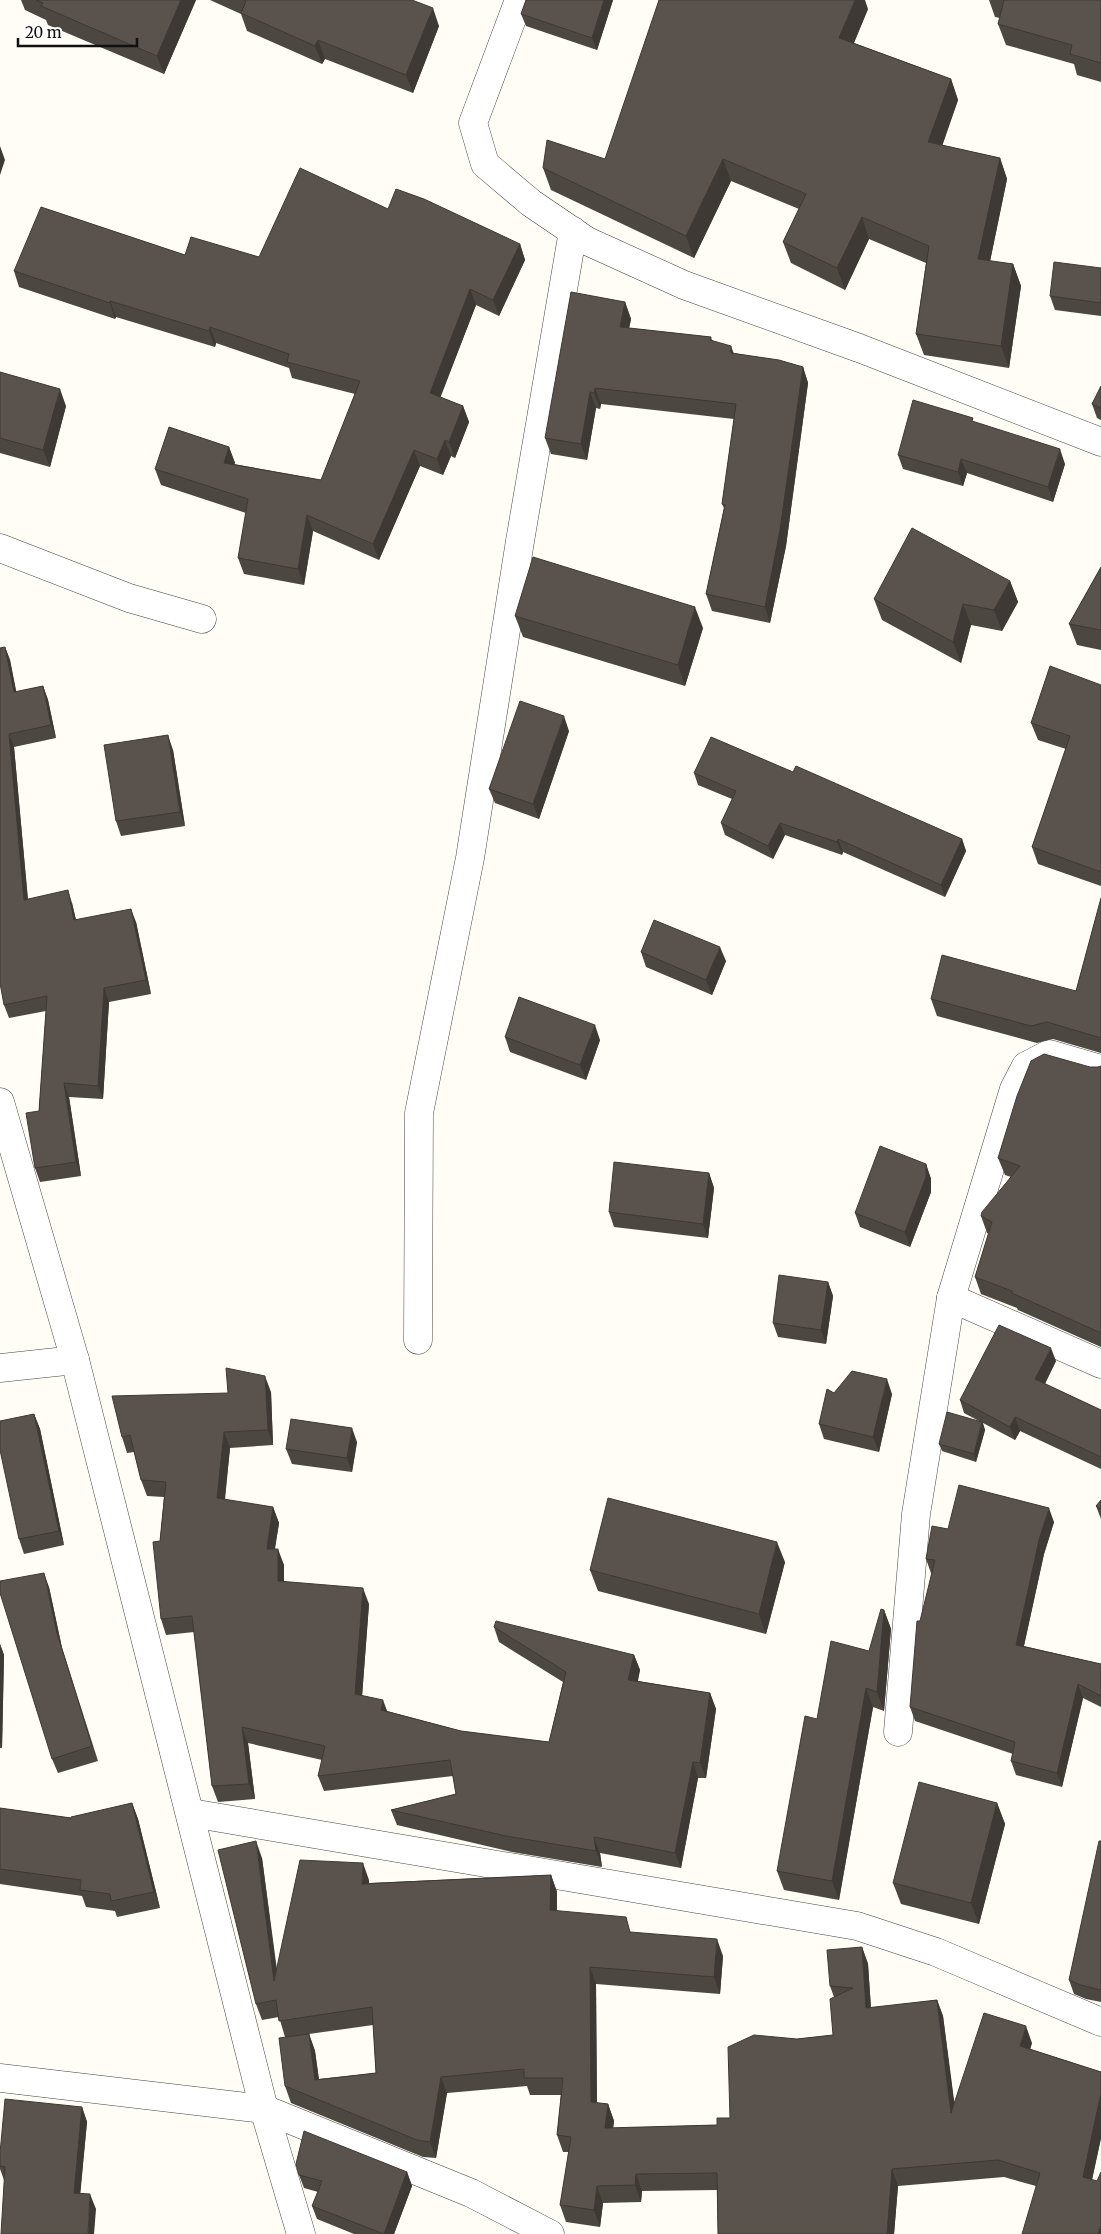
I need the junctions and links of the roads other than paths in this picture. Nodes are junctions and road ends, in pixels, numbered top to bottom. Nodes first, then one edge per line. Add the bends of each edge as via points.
1 (519, 0) edge
2 (573, 231) junction
3 (1101, 442) edge
4 (0, 548) edge
5 (202, 619) dead end
6 (1101, 1069) edge
7 (0, 1102) edge
8 (951, 1298) junction
9 (418, 1340) dead end
10 (75, 1360) junction
11 (1101, 1364) edge
12 (0, 1368) edge
13 (898, 1732) dead end
14 (191, 1813) junction
15 (1101, 2022) edge
16 (0, 2078) edge
17 (264, 2109) junction
18 (302, 2234) edge
19 (550, 2234) edge

1 - 2 street via 473,123 485,164 531,203
2 - 3 street via 587,241 684,285
2 - 9 street via 470,858 419,1113
4 - 5 street via 129,598
6 - 8 street via 1049,1054 1026,1066 1014,1089
7 - 10 street
8 - 11 street
8 - 13 street via 916,1514
10 - 12 street
10 - 14 street
14 - 15 street via 857,1926 936,1952
14 - 17 street
16 - 17 street
17 - 18 street
17 - 19 street via 471,2192

